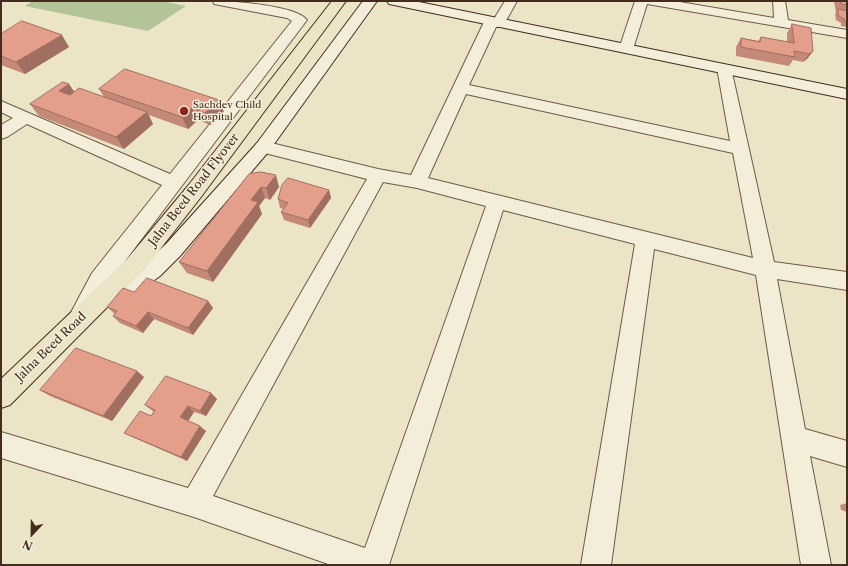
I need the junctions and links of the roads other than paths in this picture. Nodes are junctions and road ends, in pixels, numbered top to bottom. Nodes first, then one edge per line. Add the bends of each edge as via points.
1 (219, 1) edge
2 (339, 1) edge
3 (370, 1) edge
4 (394, 1) edge
5 (511, 1) edge
6 (641, 1) edge
7 (651, 1) edge
8 (779, 1) edge
9 (781, 22) junction
10 (494, 23) junction
11 (847, 34) edge
12 (626, 49) junction
13 (724, 68) junction
14 (460, 88) junction
15 (847, 94) edge
16 (1, 106) edge
17 (26, 117) junction
18 (1, 134) edge
19 (263, 147) junction
20 (740, 149) junction
21 (378, 176) junction
22 (417, 182) junction
23 (173, 183) junction
24 (496, 203) junction
25 (646, 240) junction
26 (765, 269) junction
27 (847, 281) edge
28 (101, 298) junction
29 (76, 322) junction
30 (1, 396) edge
31 (794, 438) junction
32 (1, 445) edge
33 (847, 454) edge
34 (194, 503) junction
35 (373, 565) edge
36 (596, 565) edge
37 (816, 565) edge

1 - 23 street via 291,15 300,20
2 - 28 main road, Jalna Beed Road Flyover via 194,192 135,265
3 - 19 street
4 - 10 street
5 - 10 street
6 - 12 street
7 - 9 street
8 - 9 street
9 - 11 street
10 - 12 street
10 - 14 street
12 - 13 street
13 - 15 street
13 - 20 street
14 - 20 street
14 - 22 street
16 - 17 street
17 - 18 street
17 - 23 street
19 - 21 street
19 - 28 street via 164,260 134,283
20 - 26 street
21 - 22 street
21 - 34 street
22 - 24 street
23 - 29 street via 99,279
24 - 25 street
24 - 35 street
25 - 26 street
25 - 36 street
26 - 27 street
26 - 31 street
28 - 29 main road, Jalna Beed Road
29 - 30 main road, Jalna Beed Road
31 - 33 street
31 - 37 street
32 - 34 street
34 - 35 street

